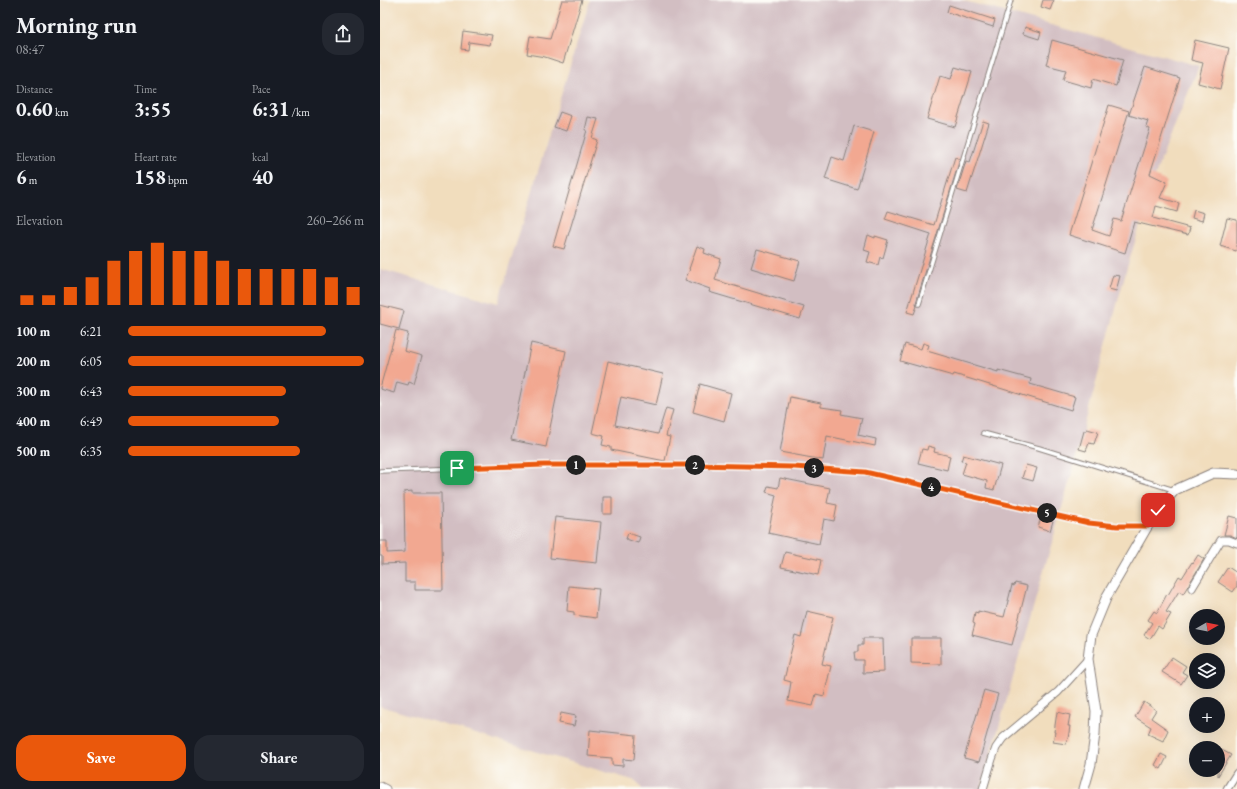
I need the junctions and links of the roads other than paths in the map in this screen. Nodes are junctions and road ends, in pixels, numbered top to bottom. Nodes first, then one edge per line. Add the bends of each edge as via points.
1 (1012, 0) edge
2 (919, 304) dead end
3 (983, 433) dead end
4 (380, 471) edge
5 (1237, 474) edge
6 (1175, 490) junction
7 (1148, 526) junction
8 (1237, 543) edge
9 (1192, 588) dead end
10 (1088, 659) junction
11 (1237, 773) edge
12 (380, 786) edge
13 (386, 789) edge
14 (983, 789) edge
15 (1084, 789) edge
16 (1227, 789) edge

1 - 2 lane
3 - 6 lane
4 - 7 lane via 544,465 683,465 794,467 865,472 1089,523
5 - 6 street via 1213,473
6 - 7 street
7 - 10 street via 1107,596 1091,635
8 - 9 street via 1221,540
10 - 14 street via 1058,692 1003,738 992,758
10 - 15 street via 1096,711 1091,764
11 - 16 street
12 - 13 street

